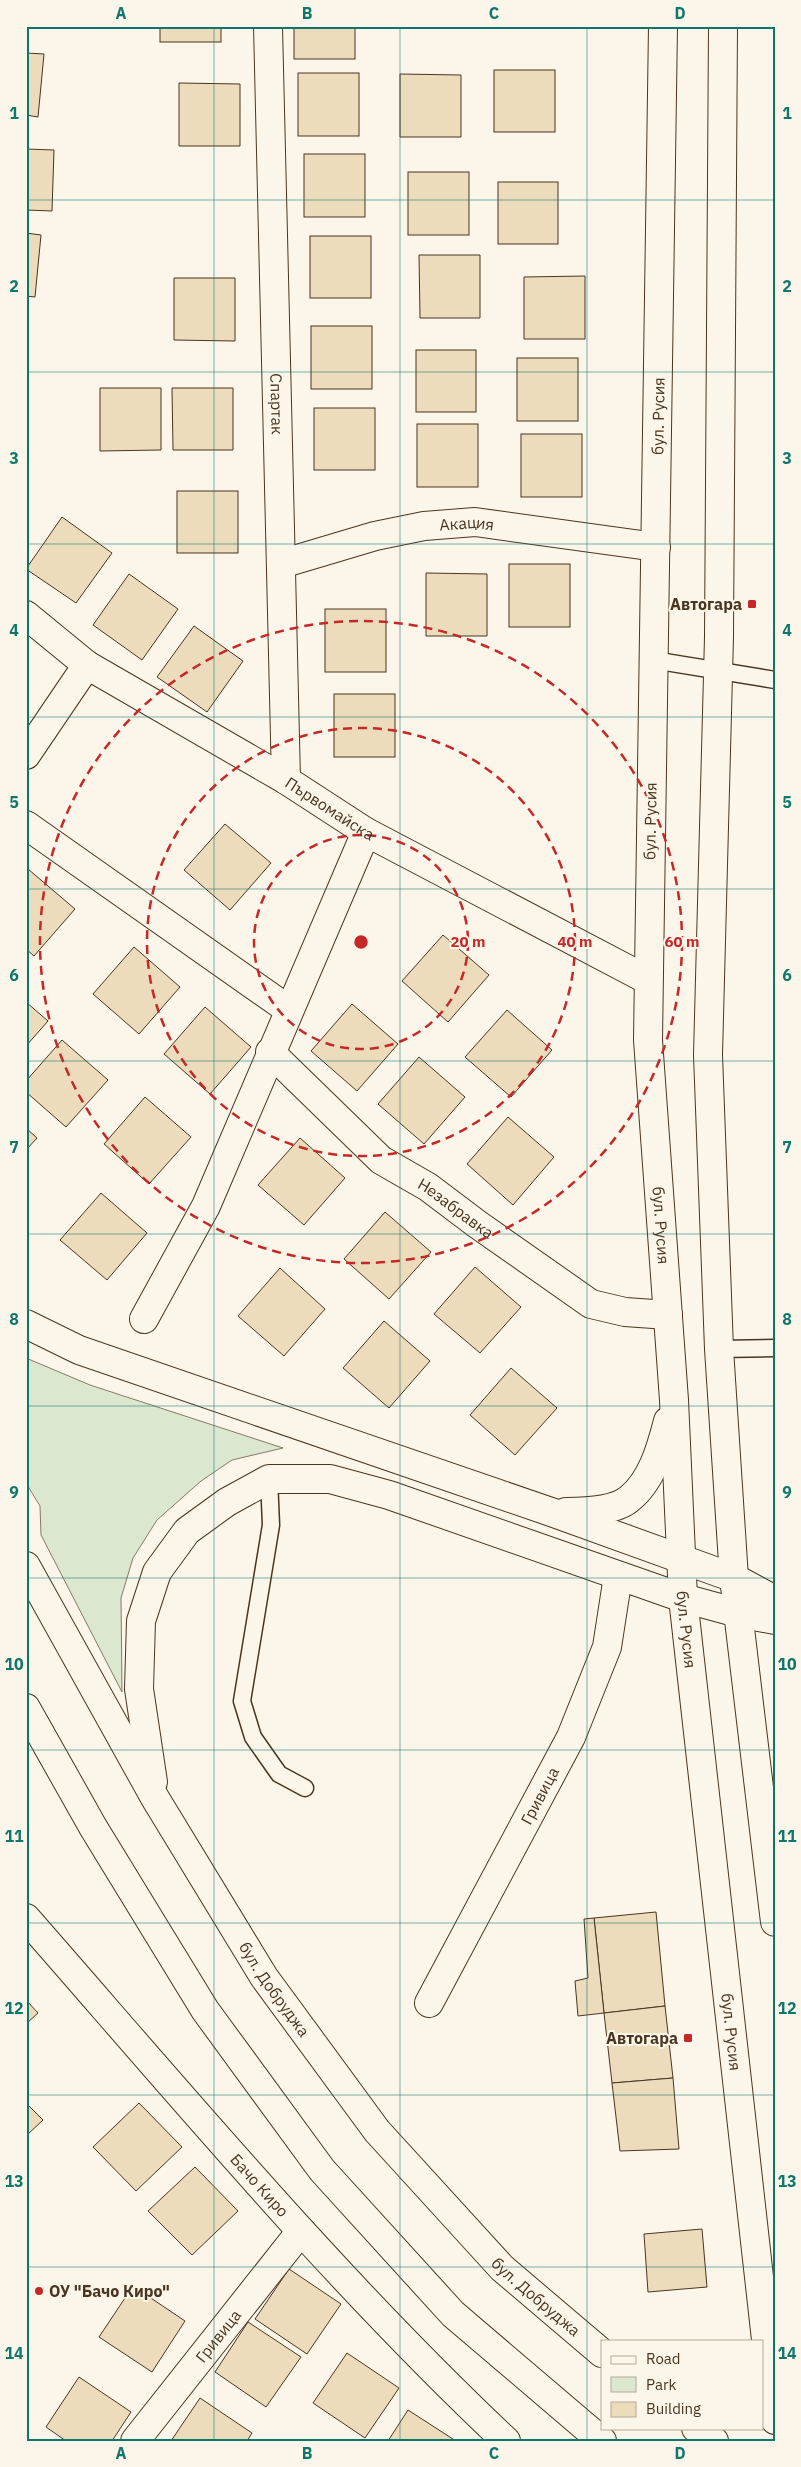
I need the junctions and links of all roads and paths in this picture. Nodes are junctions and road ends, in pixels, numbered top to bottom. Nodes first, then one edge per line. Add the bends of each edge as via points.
1 (268, 26) edge
2 (663, 26) edge
3 (723, 26) edge
4 (656, 547) junction
5 (281, 564) junction
6 (26, 615) edge
7 (653, 660) junction
8 (87, 665) junction
9 (718, 670) junction
10 (775, 680) edge
11 (26, 756) edge
12 (286, 780) junction
13 (26, 825) edge
14 (366, 832) junction
15 (648, 980) junction
16 (289, 1010) junction
17 (270, 1052) junction
18 (668, 1315) junction
19 (144, 1319) dead end
20 (26, 1324) edge
21 (719, 1348) junction
22 (775, 1348) edge
23 (674, 1400) junction
24 (269, 1479) junction
25 (554, 1513) junction
26 (681, 1557) junction
27 (26, 1566) edge
28 (618, 1576) junction
29 (734, 1578) junction
30 (684, 1598) junction
31 (775, 1600) edge
32 (738, 1613) junction
33 (775, 1620) edge
34 (26, 1708) edge
35 (305, 1788) dead end
36 (155, 1798) junction
37 (26, 1918) edge
38 (775, 1922) edge
39 (429, 2003) dead end
40 (301, 2231) junction
41 (601, 2352) edge
42 (775, 2420) edge
43 (699, 2430) edge
44 (135, 2441) edge
45 (506, 2441) edge
46 (602, 2441) edge
47 (714, 2441) edge

1 - 5 main road, Спартак
2 - 4 main road, бул. Русия
3 - 9 main road
4 - 5 main road, Акация via 475,522 424,526 376,536
4 - 7 main road, бул. Русия
5 - 12 main road, Спартак
6 - 8 main road, Първомайска
7 - 9 lane
7 - 15 main road, бул. Русия
8 - 11 main road
8 - 12 main road, Първомайска
9 - 10 lane
9 - 21 main road via 708,1055
12 - 14 main road, Първомайска
13 - 16 main road
14 - 15 main road, Първомайска
14 - 16 main road
15 - 18 main road, бул. Русия via 648,1040
16 - 17 main road
17 - 18 main road, Незабравка via 381,1160 428,1187 591,1304 625,1312
17 - 19 main road via 206,1206
18 - 23 main road, бул. Русия
20 - 25 main road via 79,1350
21 - 22 lane
21 - 29 main road
23 - 25 main road via 656,1459 646,1480 628,1500 597,1511
23 - 26 main road, бул. Русия
24 - 28 main road via 330,1479 381,1493
24 - 35 lane via 271,1525 242,1700 253,1737 279,1774
24 - 36 main road via 227,1502 187,1531 157,1572 142,1621 139,1689
25 - 26 main road
26 - 29 main road
26 - 30 main road, бул. Русия
27 - 36 main road, бул. Добруджа
28 - 30 main road
28 - 39 main road, Гривица via 607,1647 571,1737
29 - 31 main road
29 - 32 main road
30 - 32 main road
30 - 42 main road, бул. Русия
32 - 33 main road
32 - 38 main road
34 - 46 main road via 93,1827 205,2010 322,2170 453,2314
36 - 41 main road, бул. Добруджа via 264,1977 377,2131 502,2268
37 - 40 main road, Бачо Киро
40 - 44 main road, Гривица
40 - 45 main road, Бачо Киро via 454,2392
43 - 47 main road

